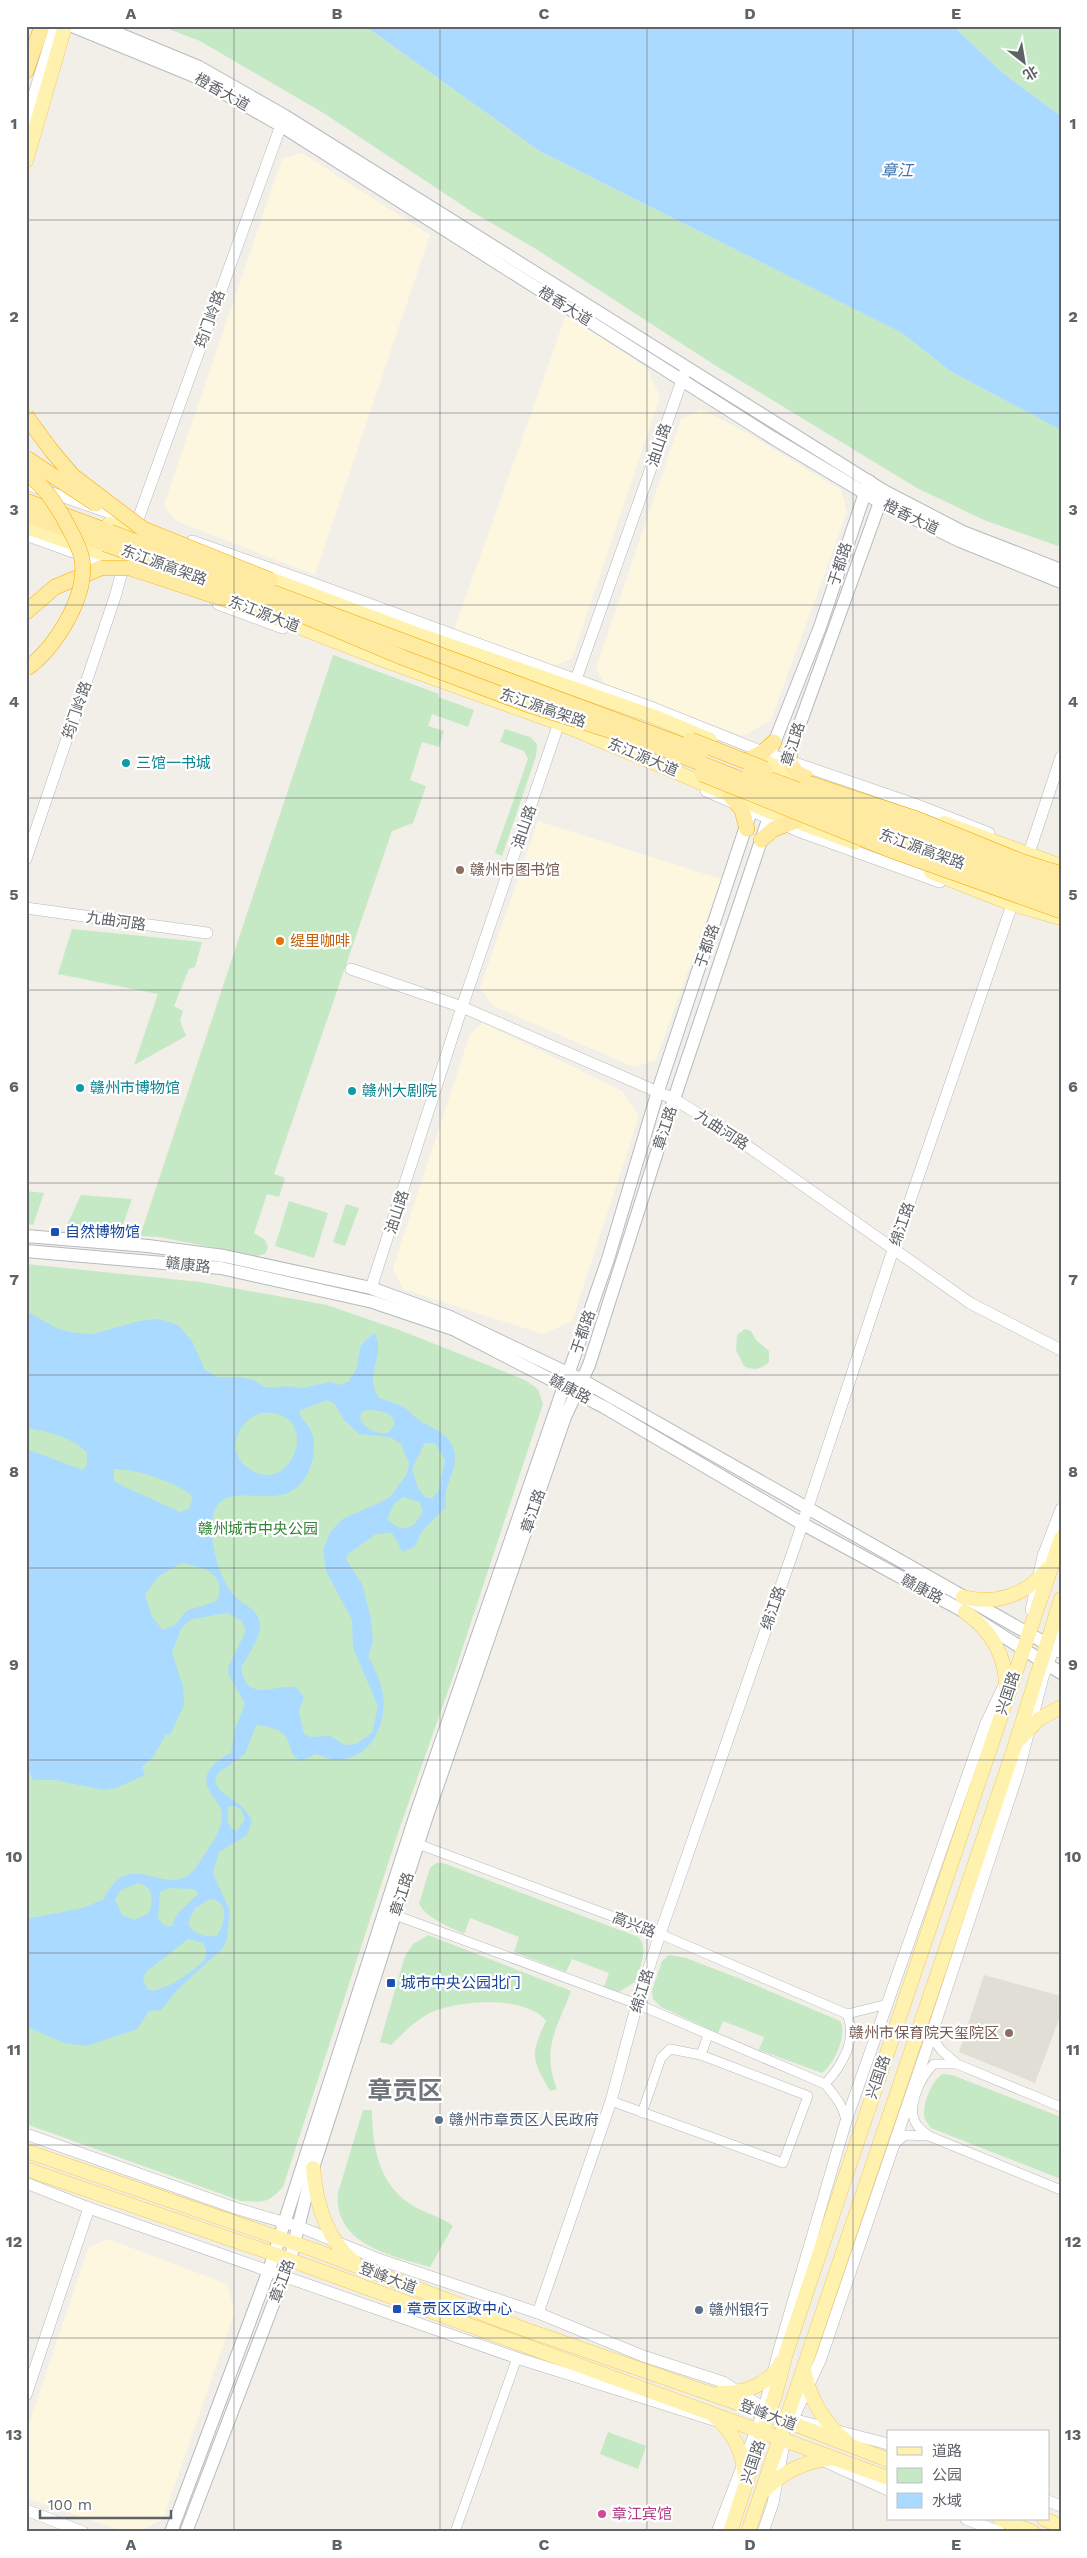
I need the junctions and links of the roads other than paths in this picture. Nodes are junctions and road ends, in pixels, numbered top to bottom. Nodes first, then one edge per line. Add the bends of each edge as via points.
1 (42, 26) edge
2 (55, 26) edge
3 (65, 26) edge
4 (72, 26) edge
5 (100, 26) edge
6 (26, 71) edge
7 (26, 120) edge
8 (283, 120) junction
9 (26, 161) edge
10 (684, 375) junction
11 (26, 416) edge
12 (26, 458) edge
13 (26, 473) edge
14 (26, 484) edge
15 (866, 486) junction
16 (26, 496) edge
17 (881, 496) junction
18 (26, 501) edge
19 (26, 514) edge
20 (140, 526) junction
21 (26, 527) edge
22 (26, 535) edge
23 (124, 565) junction
24 (101, 568) junction
25 (1061, 570) edge
26 (1061, 582) edge
27 (26, 597) edge
28 (26, 612) edge
29 (408, 651) junction
30 (26, 669) edge
31 (574, 685) junction
32 (531, 689) junction
33 (529, 704) junction
34 (558, 726) junction
35 (764, 753) junction
36 (1061, 757) edge
37 (794, 764) junction
38 (741, 804) junction
39 (781, 821) junction
40 (747, 829) joint
41 (761, 840) joint
42 (1029, 852) junction
43 (26, 859) edge
44 (1061, 860) edge
45 (1061, 866) edge
46 (1061, 874) edge
47 (1061, 887) edge
48 (1061, 900) edge
49 (1012, 905) junction
50 (26, 908) edge
51 (1061, 911) edge
52 (1061, 920) edge
53 (207, 933) dead end
54 (351, 968) dead end
55 (462, 1007) junction
56 (658, 1091) junction
57 (674, 1100) junction
58 (26, 1236) edge
59 (893, 1250) junction
60 (26, 1251) edge
61 (371, 1288) junction
62 (1061, 1350) edge
63 (535, 1372) junction
64 (569, 1373) junction
65 (582, 1380) junction
66 (564, 1386) junction
67 (576, 1392) junction
68 (554, 1414) junction
69 (806, 1508) junction
70 (1061, 1509) edge
71 (801, 1523) junction
72 (1061, 1538) edge
73 (1054, 1558) junction
74 (1038, 1579) junction
75 (963, 1597) junction
76 (1061, 1599) edge
77 (965, 1612) junction
78 (1061, 1630) edge
79 (1026, 1631) junction
80 (1054, 1647) edge
81 (1021, 1649) junction
82 (1044, 1663) junction
83 (1061, 1673) edge
84 (1006, 1681) junction
85 (1061, 1707) edge
86 (1002, 1715) junction
87 (1030, 1726) junction
88 (1014, 1749) junction
89 (418, 1844) junction
90 (395, 1915) junction
91 (660, 1934) junction
92 (637, 2004) junction
93 (888, 2004) junction
94 (847, 2014) junction
95 (708, 2035) junction
96 (931, 2036) junction
97 (701, 2055) junction
98 (957, 2064) junction
99 (825, 2084) junction
100 (611, 2101) junction
101 (1061, 2107) edge
102 (642, 2113) junction
103 (846, 2121) junction
104 (26, 2134) edge
105 (929, 2136) junction
106 (894, 2146) junction
107 (26, 2151) edge
108 (313, 2168) junction
109 (26, 2169) edge
110 (26, 2183) edge
111 (1061, 2190) edge
112 (89, 2208) junction
113 (285, 2223) junction
114 (300, 2227) junction
115 (279, 2239) junction
116 (335, 2241) junction
117 (295, 2244) junction
118 (274, 2254) junction
119 (290, 2260) junction
120 (361, 2268) junction
121 (269, 2270) junction
122 (284, 2276) junction
123 (538, 2313) junction
124 (786, 2353) junction
125 (517, 2358) junction
126 (804, 2369) junction
127 (773, 2374) junction
128 (808, 2386) junction
129 (705, 2392) junction
130 (737, 2392) junction
131 (26, 2395) edge
132 (705, 2409) junction
133 (766, 2411) junction
134 (789, 2420) junction
135 (722, 2423) junction
136 (833, 2429) junction
137 (760, 2431) junction
138 (782, 2439) junction
139 (887, 2444) edge
140 (855, 2447) junction
141 (829, 2459) junction
142 (887, 2460) edge
143 (743, 2464) junction
144 (887, 2478) edge
145 (777, 2479) junction
146 (744, 2487) junction
147 (887, 2489) edge
148 (761, 2493) junction
149 (26, 2510) edge
150 (969, 2520) edge
151 (1003, 2520) edge
152 (1046, 2520) edge
153 (1061, 2526) edge
154 (83, 2532) edge
155 (171, 2532) edge
156 (186, 2532) edge
157 (455, 2532) edge
158 (717, 2532) edge
159 (730, 2532) edge
160 (748, 2532) edge
161 (763, 2532) edge
162 (1000, 2532) edge
163 (1033, 2532) edge

1 - 6 highway
2 - 7 street
3 - 9 main road
4 - 8 main road, 橙香大道 via 194,76
5 - 8 main road, 橙香大道 via 199,67
8 - 10 main road, 橙香大道
8 - 20 street, 筠门岭路
10 - 15 main road, 橙香大道
10 - 31 street, 油山路
11 - 20 highway, bridge via 73,476
12 - 20 highway, bridge via 93,503
13 - 30 highway, bridge via 49,494 75,539 82,560 80,590 71,612 57,638
14 - 20 street
15 - 17 main road, 橙香大道
15 - 35 main road, 于都路 via 820,627
16 - 31 main road
17 - 25 main road, 橙香大道
17 - 26 main road, 橙香大道 via 960,541
17 - 37 main road, 章江路
18 - 29 highway, 东江源高架路, bridge
19 - 29 highway, 东江源高架路, bridge
20 - 29 highway, bridge via 308,596
20 - 31 street via 320,586
21 - 23 main road, 东江源大道
22 - 23 street
23 - 34 main road, 东江源大道
23 - 43 street, 筠门岭路
24 - 27 highway via 64,576
24 - 28 highway, bridge via 55,587
24 - 29 highway, bridge via 130,568
29 - 32 highway, 东江源高架路, bridge
29 - 33 highway, 东江源高架路, bridge
31 - 34 street, 油山路
31 - 35 main road via 655,717
32 - 46 highway, bridge via 651,724 762,768 914,818
32 - 47 highway, 东江源高架路, bridge
33 - 48 highway, 东江源高架路, bridge via 644,741 900,842
33 - 51 highway, bridge via 769,803
34 - 38 main road, 东江源大道 via 636,754
34 - 55 street, 油山路
35 - 37 main road
35 - 38 main road, 于都路
36 - 42 street, 绵江路
37 - 39 main road, 章江路
37 - 42 main road
38 - 39 main road, 东江源大道
38 - 40 highway
39 - 41 highway
39 - 49 main road, 东江源大道
40 - 56 main road, 于都路
41 - 57 main road, 章江路
42 - 44 street
42 - 45 main road
42 - 49 street, 绵江路
49 - 52 main road, 东江源大道
49 - 59 street, 绵江路
50 - 53 street, 九曲河路
54 - 55 street, 九曲河路
55 - 56 street, 九曲河路
55 - 61 street, 油山路
56 - 57 street, 九曲河路
56 - 64 main road, 于都路 via 608,1259
57 - 59 street, 九曲河路 via 729,1133
57 - 65 main road, 章江路
58 - 61 main road, 赣康路 via 187,1250
59 - 62 street, 九曲河路 via 978,1307
59 - 69 street, 绵江路
60 - 63 main road, 赣康路 via 221,1268 373,1302 454,1329
61 - 64 main road, 赣康路 via 456,1320
63 - 66 main road, 赣康路
63 - 68 main road via 550,1388
64 - 65 main road, 赣康路
64 - 66 main road, 于都路
65 - 67 main road, 章江路
65 - 69 main road, 赣康路
66 - 67 main road, 赣康路
66 - 68 main road, 于都路
67 - 71 main road, 赣康路
67 - 89 main road, 章江路
68 - 113 main road, 章江路 via 416,1814
69 - 71 street, 绵江路
69 - 75 main road, 赣康路
70 - 74 street
71 - 77 main road, 赣康路
71 - 91 street, 绵江路
72 - 73 main road, 兴国路
73 - 74 main road
73 - 79 main road, 兴国路
74 - 75 main road via 1019,1593 1001,1599
74 - 79 street
75 - 79 main road, 赣康路
76 - 80 main road, 兴国路
77 - 81 main road, 赣康路
77 - 84 main road via 982,1625 995,1643
78 - 80 street
79 - 80 main road, 赣康路
79 - 81 main road, 兴国路
80 - 82 main road, 兴国路
81 - 82 main road, 赣康路
81 - 84 street
81 - 86 main road, 兴国路
82 - 83 main road, 赣康路
82 - 87 street
82 - 88 main road, 兴国路
84 - 86 main road
84 - 93 street via 986,1724
85 - 87 main road
86 - 124 main road, 兴国路
87 - 88 main road
87 - 96 street via 1018,1773
88 - 126 main road, 兴国路
89 - 90 main road, 章江路
89 - 91 street, 高兴路
90 - 92 street
90 - 108 main road, 章江路
91 - 92 street, 绵江路
91 - 94 street, 高兴路
92 - 95 street
92 - 100 street, 绵江路
93 - 94 street
93 - 103 street
94 - 99 street via 852,2028 850,2040 840,2067
95 - 97 street
95 - 99 street
96 - 98 street
96 - 106 street
97 - 102 street via 670,2049 661,2058
97 - 102 street via 808,2096 783,2163
98 - 101 street
98 - 105 street via 934,2064 918,2090 912,2112 917,2125
99 - 103 street via 837,2098
100 - 102 street
100 - 123 street, 绵江路
103 - 127 street
104 - 113 street
105 - 106 street via 905,2135
105 - 111 street
106 - 128 street via 820,2361
107 - 115 main road, 登峰大道
108 - 114 main road, 章江路
108 - 116 main road via 322,2217
109 - 118 main road, 登峰大道
110 - 112 street
112 - 121 street
112 - 131 street
113 - 114 street
113 - 115 main road, 章江路
114 - 116 street
114 - 117 main road, 章江路
115 - 117 main road, 登峰大道
115 - 118 main road, 章江路
116 - 120 main road
116 - 123 street via 381,2260
117 - 119 main road, 章江路
117 - 120 main road, 登峰大道
118 - 119 main road, 登峰大道
118 - 121 main road, 章江路
119 - 122 main road, 章江路
119 - 132 main road, 登峰大道
120 - 129 main road, 登峰大道
121 - 122 street
121 - 155 main road, 章江路
122 - 125 street
122 - 156 main road, 章江路
123 - 130 street via 644,2356 723,2382
124 - 127 main road
124 - 133 main road, 兴国路
125 - 135 street
125 - 157 street
126 - 128 main road
126 - 134 main road, 兴国路
127 - 130 main road via 755,2386
127 - 133 street
128 - 134 street
128 - 136 main road via 816,2407
129 - 130 main road
129 - 133 main road, 登峰大道
130 - 133 street
132 - 135 main road
132 - 137 main road, 登峰大道
133 - 134 main road, 登峰大道
133 - 137 main road, 兴国路
134 - 136 street
134 - 138 main road, 兴国路
134 - 140 main road, 登峰大道
135 - 137 street
135 - 143 main road via 735,2440
136 - 139 street
136 - 140 main road
137 - 138 main road, 登峰大道
137 - 143 street
137 - 146 main road, 兴国路
138 - 141 main road, 登峰大道
138 - 145 street
138 - 148 main road, 兴国路
140 - 142 main road, 登峰大道
141 - 144 main road, 登峰大道
141 - 145 main road via 798,2467
141 - 147 street
143 - 146 main road
143 - 158 street
145 - 148 main road
145 - 161 street
146 - 159 main road, 兴国路
148 - 160 main road, 兴国路
149 - 154 street
150 - 162 street
151 - 163 main road
152 - 153 main road

